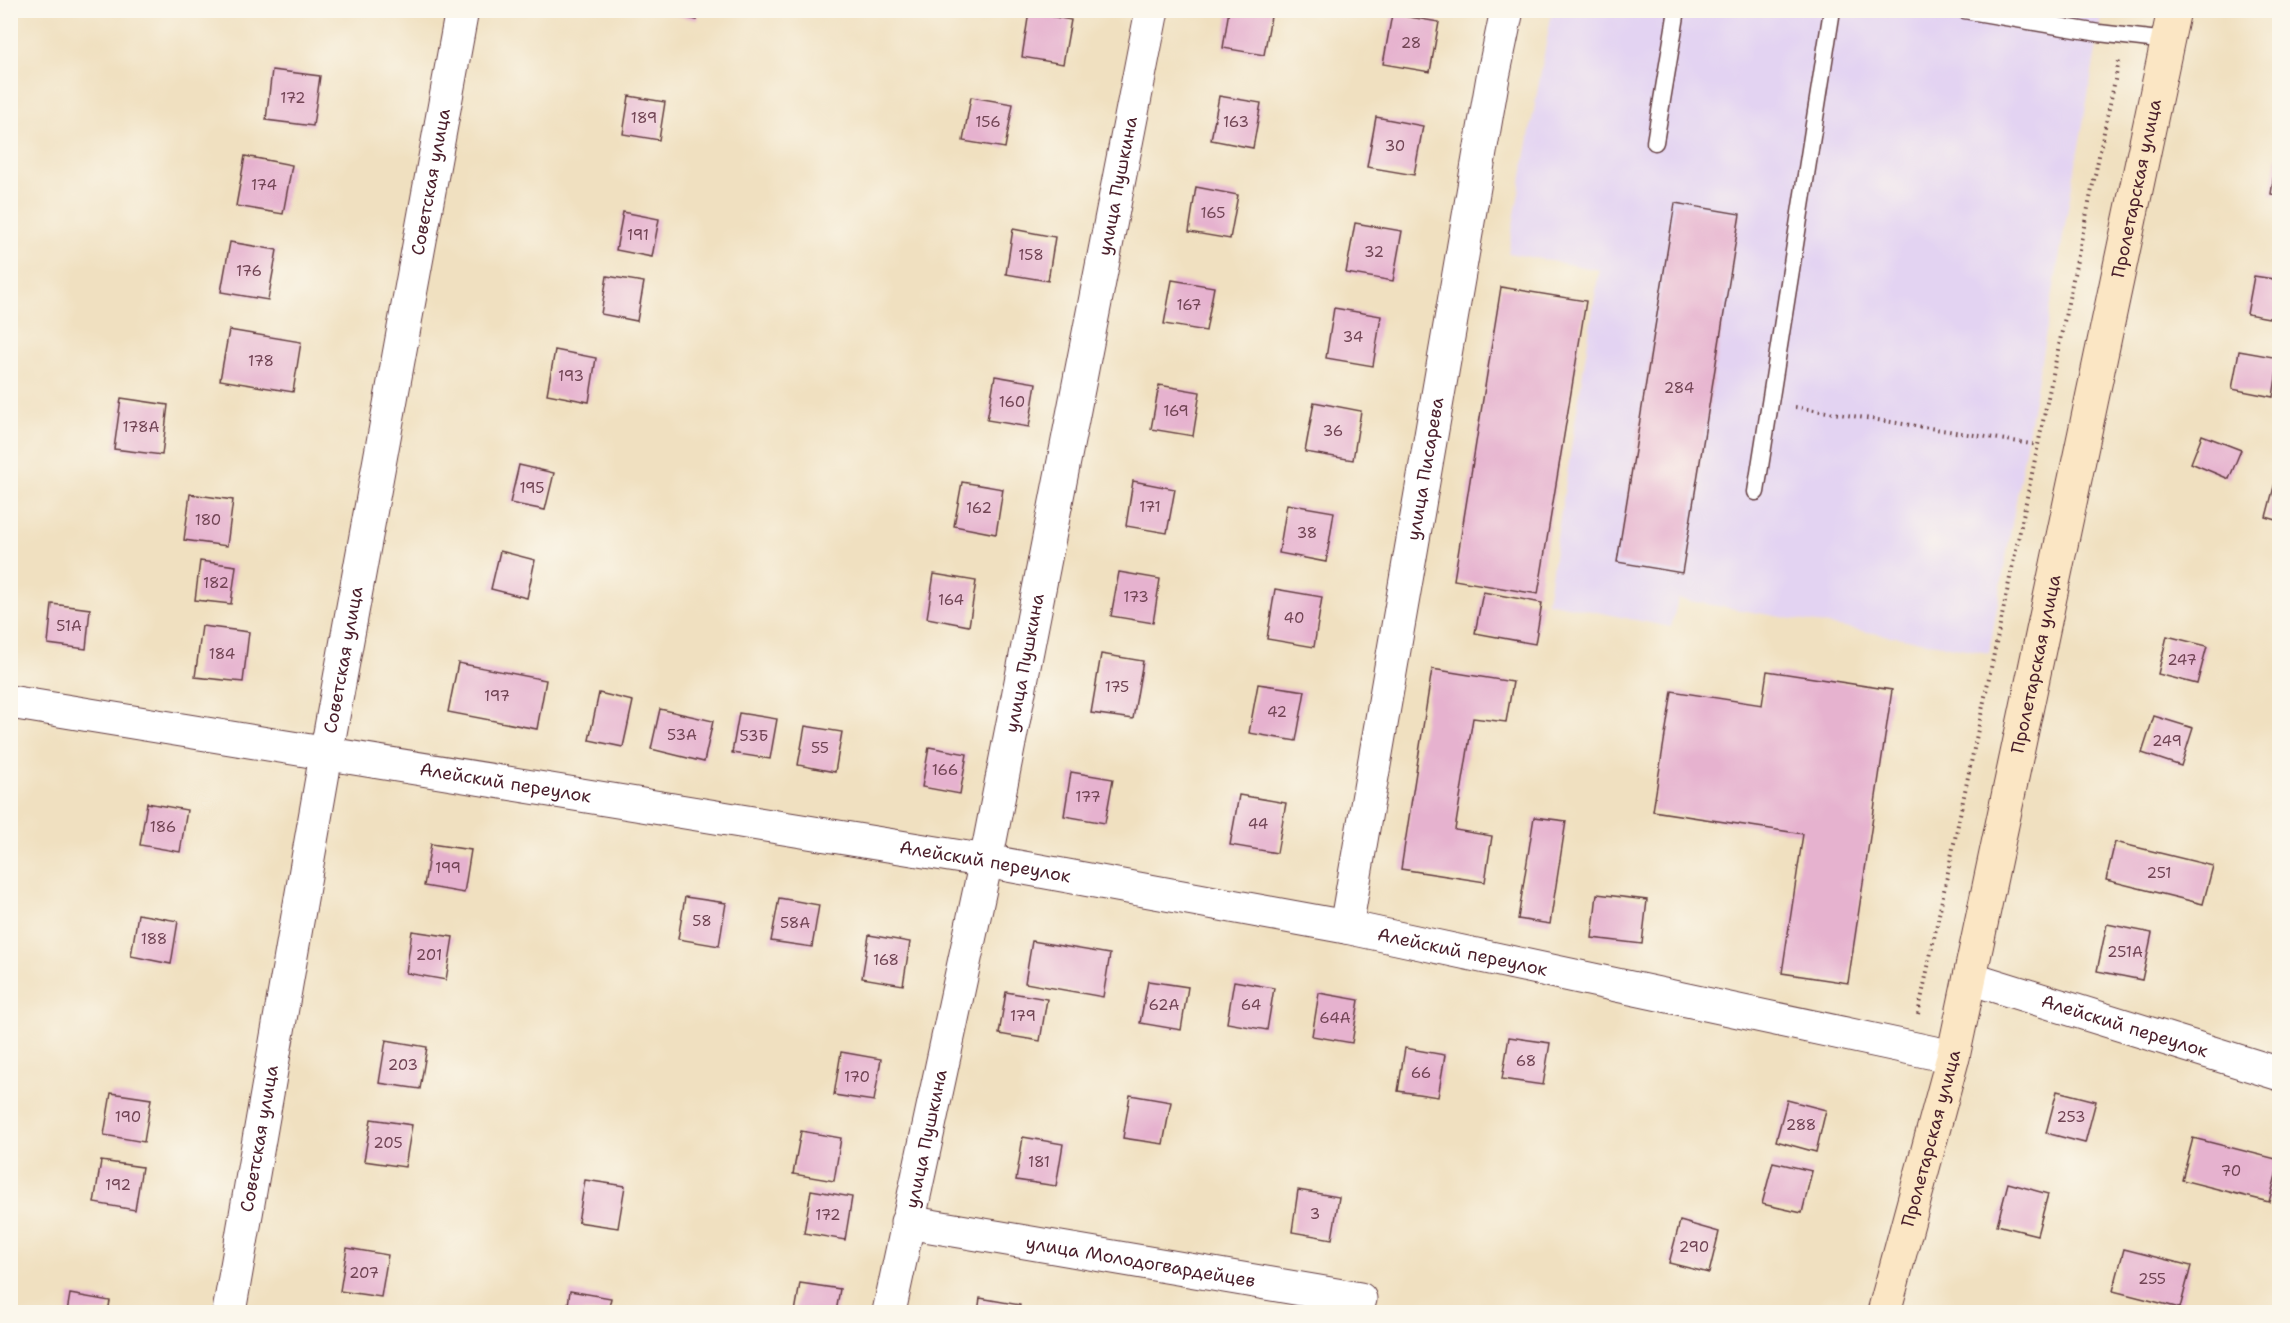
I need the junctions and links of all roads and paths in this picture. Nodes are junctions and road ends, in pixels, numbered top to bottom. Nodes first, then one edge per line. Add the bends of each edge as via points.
1 (462, 10) edge
2 (1152, 10) edge
3 (1507, 10) edge
4 (1677, 10) edge
5 (1832, 10) edge
6 (1964, 10) edge
7 (2170, 26) edge
8 (2124, 36) junction
9 (1655, 142) dead end
10 (1770, 403) junction
11 (2038, 445) junction
12 (1756, 492) dead end
13 (10, 702) edge
14 (326, 754) junction
15 (986, 861) junction
16 (1346, 927) junction
17 (1970, 978) junction
18 (1911, 1048) junction
19 (1953, 1057) junction
20 (2280, 1074) edge
21 (907, 1222) junction
22 (229, 1312) edge
23 (889, 1312) edge
24 (1356, 1312) edge
25 (1884, 1312) edge

1 - 14 street, Советская улица
2 - 15 street, улица Пушкина
3 - 16 street, улица Писарева
4 - 9 lane
5 - 10 lane
6 - 8 lane
7 - 8 lane
7 - 17 main road, Пролетарская улица
8 - 11 path
10 - 11 path
10 - 12 lane
11 - 18 path
13 - 14 street, Алейский переулок
14 - 15 street, Алейский переулок
14 - 22 street, Советская улица
15 - 16 street, Алейский переулок
15 - 21 street, улица Пушкина
16 - 18 street, Алейский переулок
17 - 19 main road, Пролетарская улица
17 - 20 street, Алейский переулок
18 - 19 street, Алейский переулок
19 - 25 main road, Пролетарская улица
21 - 23 street, улица Пушкина
21 - 24 street, улица Молодогвардейцев via 1360,1299

